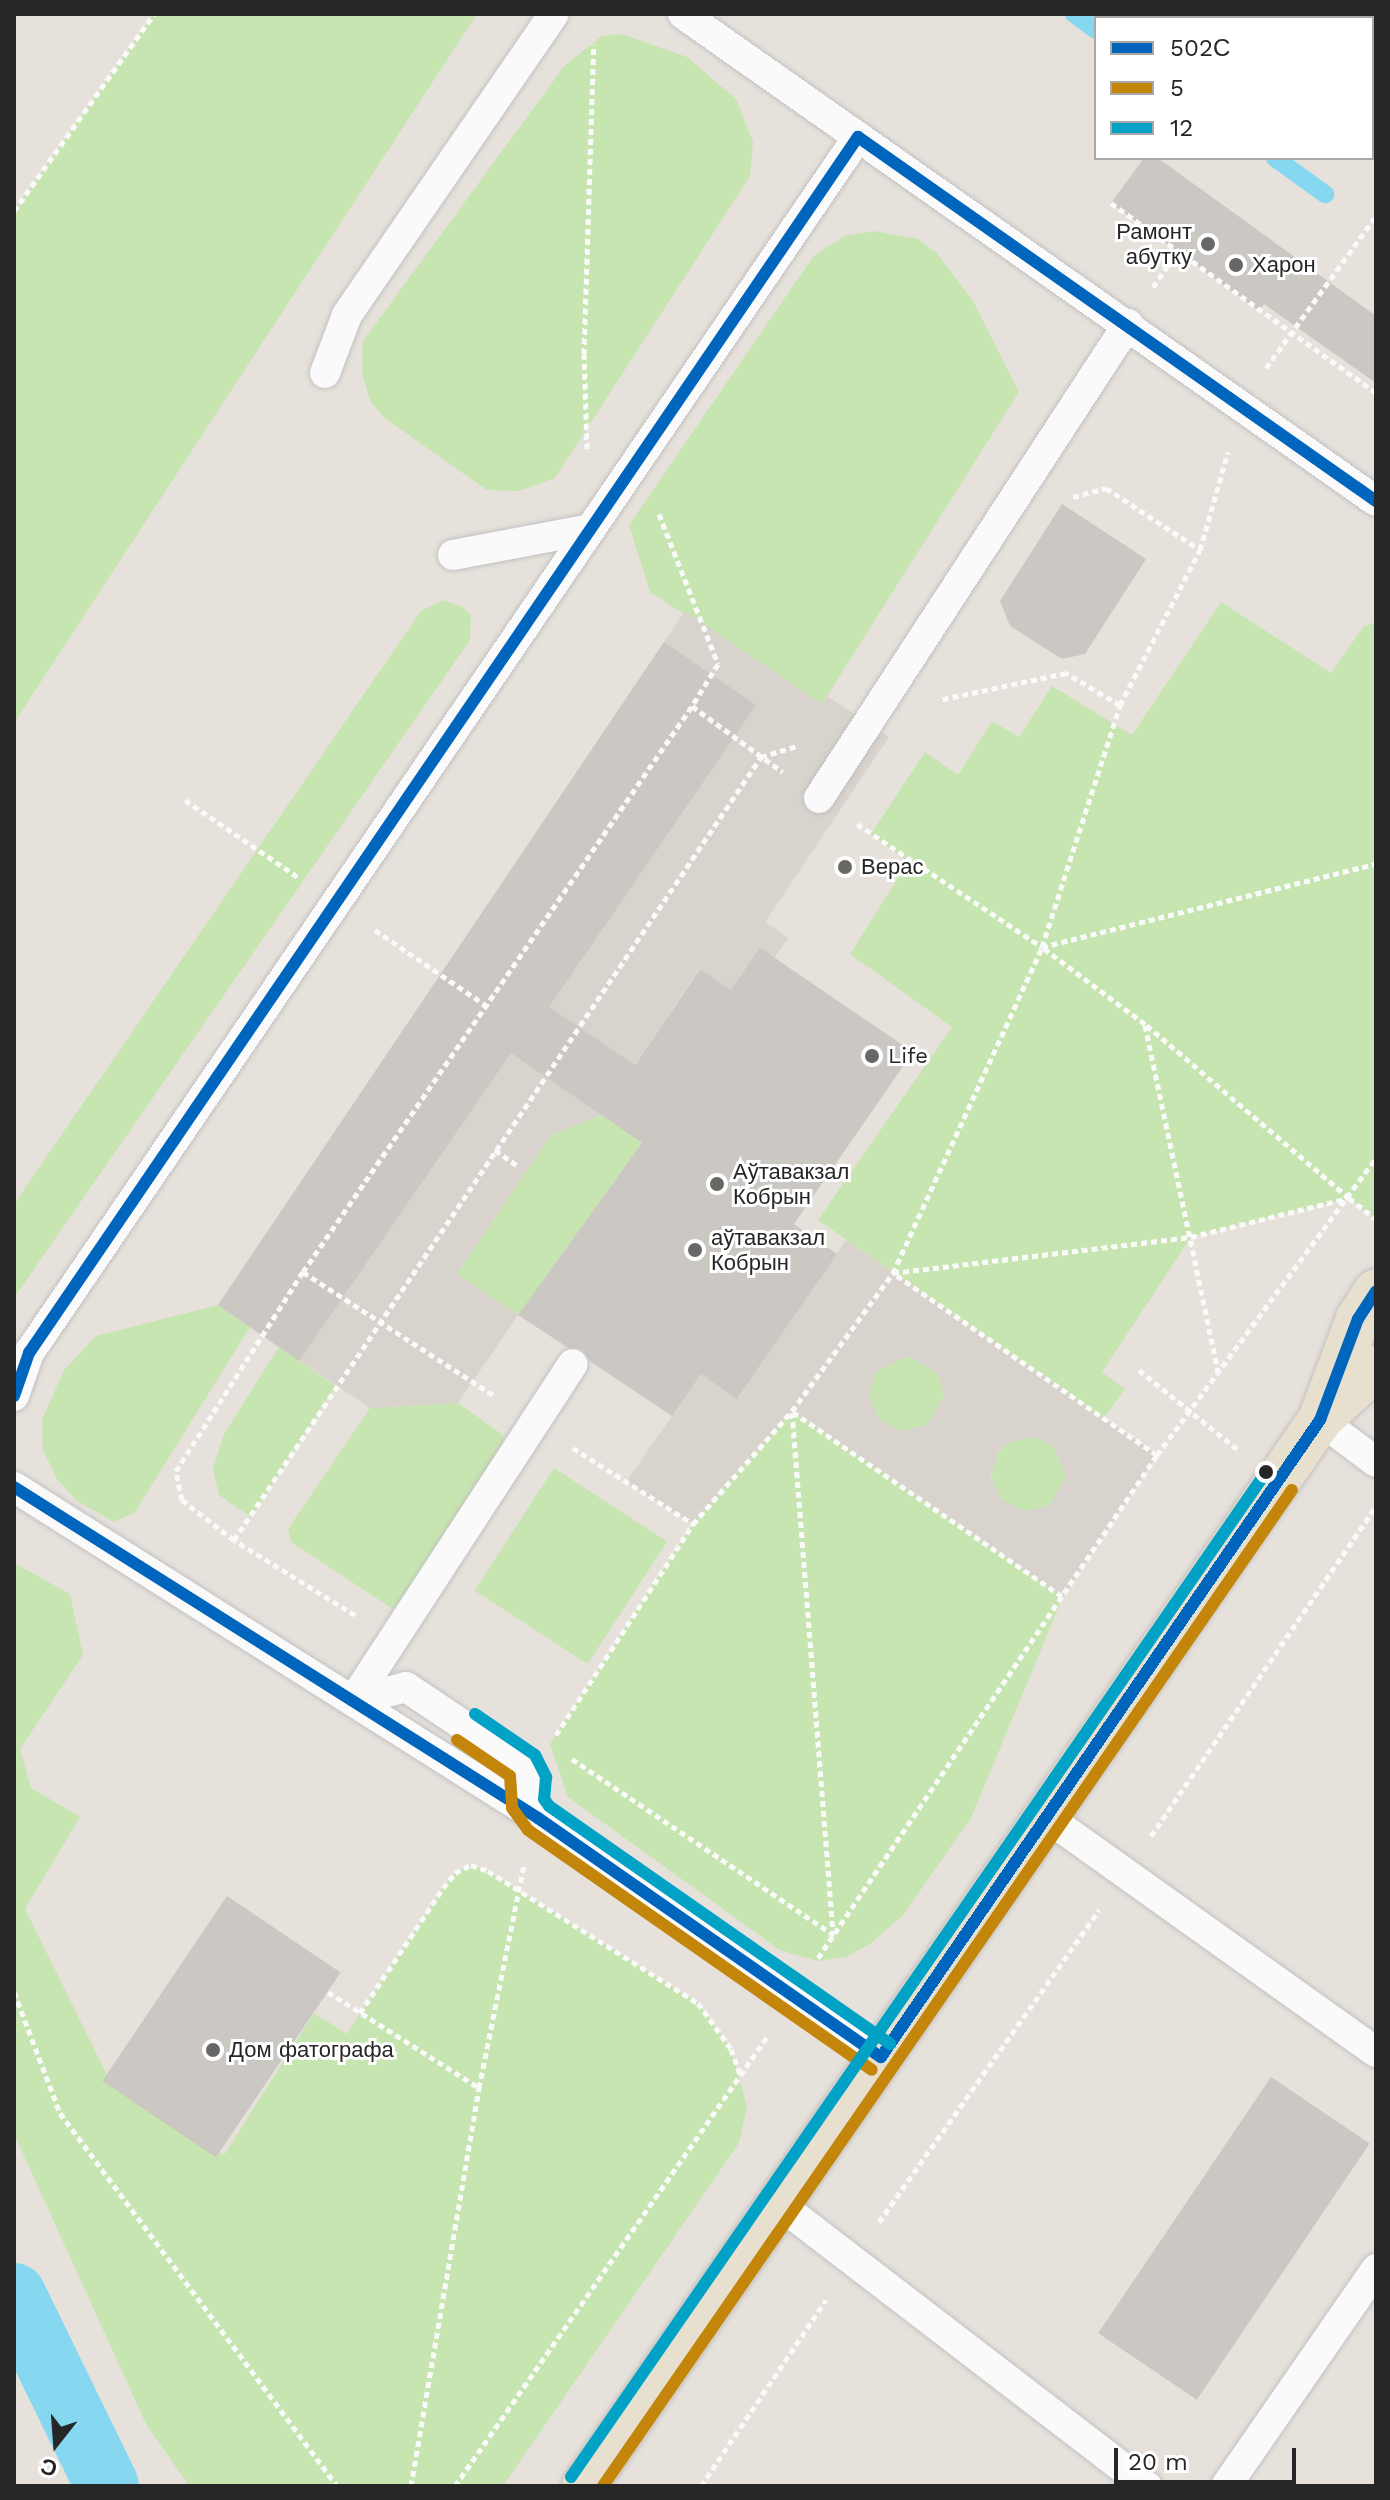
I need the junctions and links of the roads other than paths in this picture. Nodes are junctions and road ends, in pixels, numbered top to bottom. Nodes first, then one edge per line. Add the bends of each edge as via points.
1 (554, 14) edge
2 (683, 14) edge
3 (858, 137) junction
4 (1128, 324) junction
5 (325, 373) dead end
6 (1376, 501) edge
7 (591, 529) junction
8 (453, 555) dead end
9 (819, 798) road end
10 (1376, 1291) edge
11 (573, 1364) dead end
12 (1376, 1368) edge
13 (14, 1396) edge
14 (1320, 1420) junction
15 (1376, 1462) edge
16 (14, 1487) edge
17 (353, 1701) junction
18 (1045, 1816) junction
19 (1376, 2052) edge
20 (881, 2057) junction
21 (779, 2204) junction
22 (1376, 2269) edge
23 (584, 2486) edge
24 (1147, 2486) edge
25 (1226, 2486) edge

1 - 5 lane via 347,315
2 - 3 lane
3 - 4 lane
3 - 7 lane
4 - 6 lane
4 - 9 lane
7 - 8 lane
7 - 13 lane via 29,1353
10 - 14 main road via 1358,1319
11 - 17 lane
12 - 14 main road
14 - 15 lane
14 - 18 main road
16 - 17 lane
17 - 20 lane via 538,1818
18 - 19 lane
18 - 20 main road
20 - 21 main road
21 - 23 main road
21 - 24 lane
22 - 25 lane

